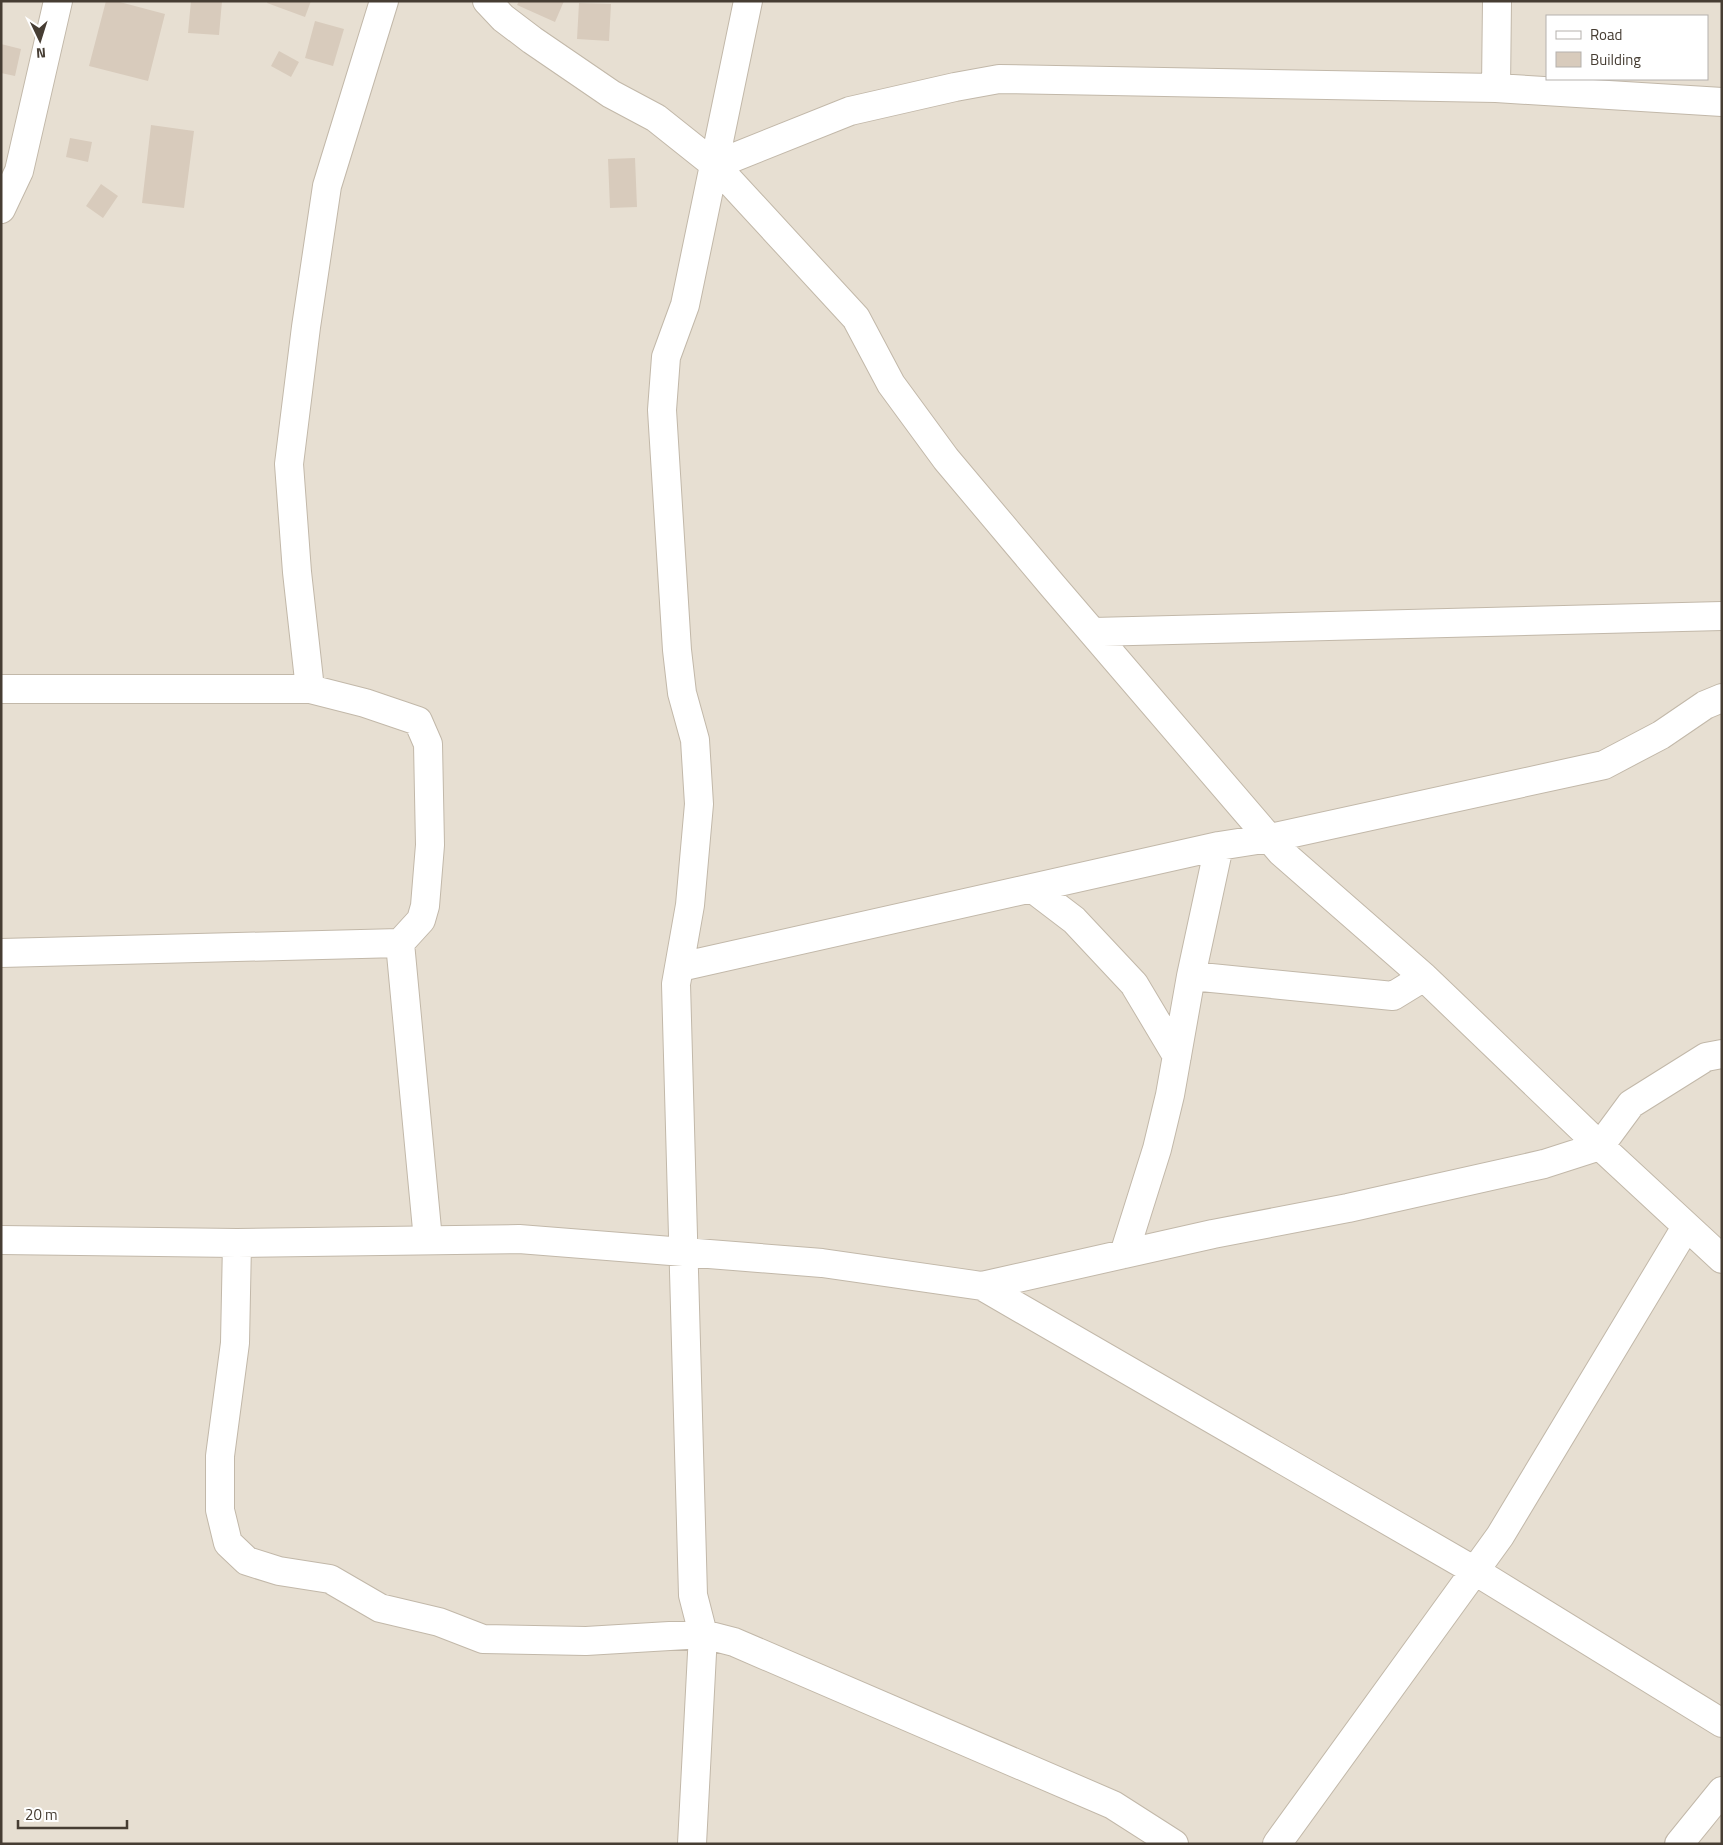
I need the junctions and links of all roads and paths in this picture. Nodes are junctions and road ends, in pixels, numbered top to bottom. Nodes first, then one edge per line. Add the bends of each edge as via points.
1 (58, 1) edge
2 (384, 1) edge
3 (487, 1) edge
4 (748, 1) edge
5 (1497, 1) edge
6 (1496, 88) junction
7 (1722, 102) edge
8 (715, 165) junction
9 (10, 171) edge
10 (1, 208) edge
11 (1722, 616) edge
12 (1093, 632) junction
13 (1, 689) edge
14 (310, 689) junction
15 (1722, 698) edge
16 (1270, 838) junction
17 (1220, 846) junction
18 (1032, 888) junction
19 (400, 942) junction
20 (1, 953) edge
21 (680, 966) junction
22 (1191, 976) junction
23 (1424, 978) junction
24 (1722, 1054) edge
25 (1177, 1056) junction
26 (1600, 1146) junction
27 (1686, 1227) junction
28 (1, 1240) edge
29 (428, 1240) junction
30 (237, 1243) junction
31 (684, 1252) junction
32 (1124, 1254) junction
33 (1722, 1259) edge
34 (982, 1286) junction
35 (1475, 1571) junction
36 (703, 1634) junction
37 (1722, 1723) edge
38 (1722, 1791) edge
39 (692, 1844) edge
40 (1174, 1844) edge
41 (1277, 1844) edge
42 (1679, 1844) edge

1 - 9 street
2 - 14 street via 327,186 289,464 296,572
3 - 8 street via 532,40 611,94 656,118
4 - 8 street
5 - 6 street
6 - 7 street
6 - 8 street via 999,79 850,111
8 - 12 street via 856,318 891,384 946,459
8 - 21 street via 685,305 666,357 662,410 677,650 682,693 695,740 699,804 690,905
9 - 10 street
11 - 12 street
12 - 16 street
13 - 14 street
14 - 19 street via 418,721 428,744 430,845 425,906 421,920
15 - 16 street via 1704,705 1662,735 1604,765
16 - 17 street
16 - 23 street via 1281,852
17 - 18 street
17 - 22 street
18 - 21 street
18 - 25 street via 1074,920 1134,984
19 - 20 street
19 - 29 street
21 - 31 street via 676,984
22 - 23 street via 1393,996
22 - 25 street
23 - 26 street
24 - 26 street via 1706,1057 1631,1104
25 - 32 street via 1157,1149
26 - 27 street
26 - 32 street via 1535,1167
27 - 33 street
27 - 35 street via 1500,1536
28 - 30 street
29 - 30 street
29 - 31 street via 519,1239
30 - 36 street via 235,1343 220,1456 220,1510 228,1543 247,1562 330,1579 380,1608 439,1622 483,1639 586,1641
31 - 34 street via 822,1263
31 - 36 street via 693,1595
32 - 34 street
34 - 35 street
35 - 37 street
35 - 41 street
36 - 39 street
36 - 40 street via 734,1642 1114,1805
38 - 42 street

